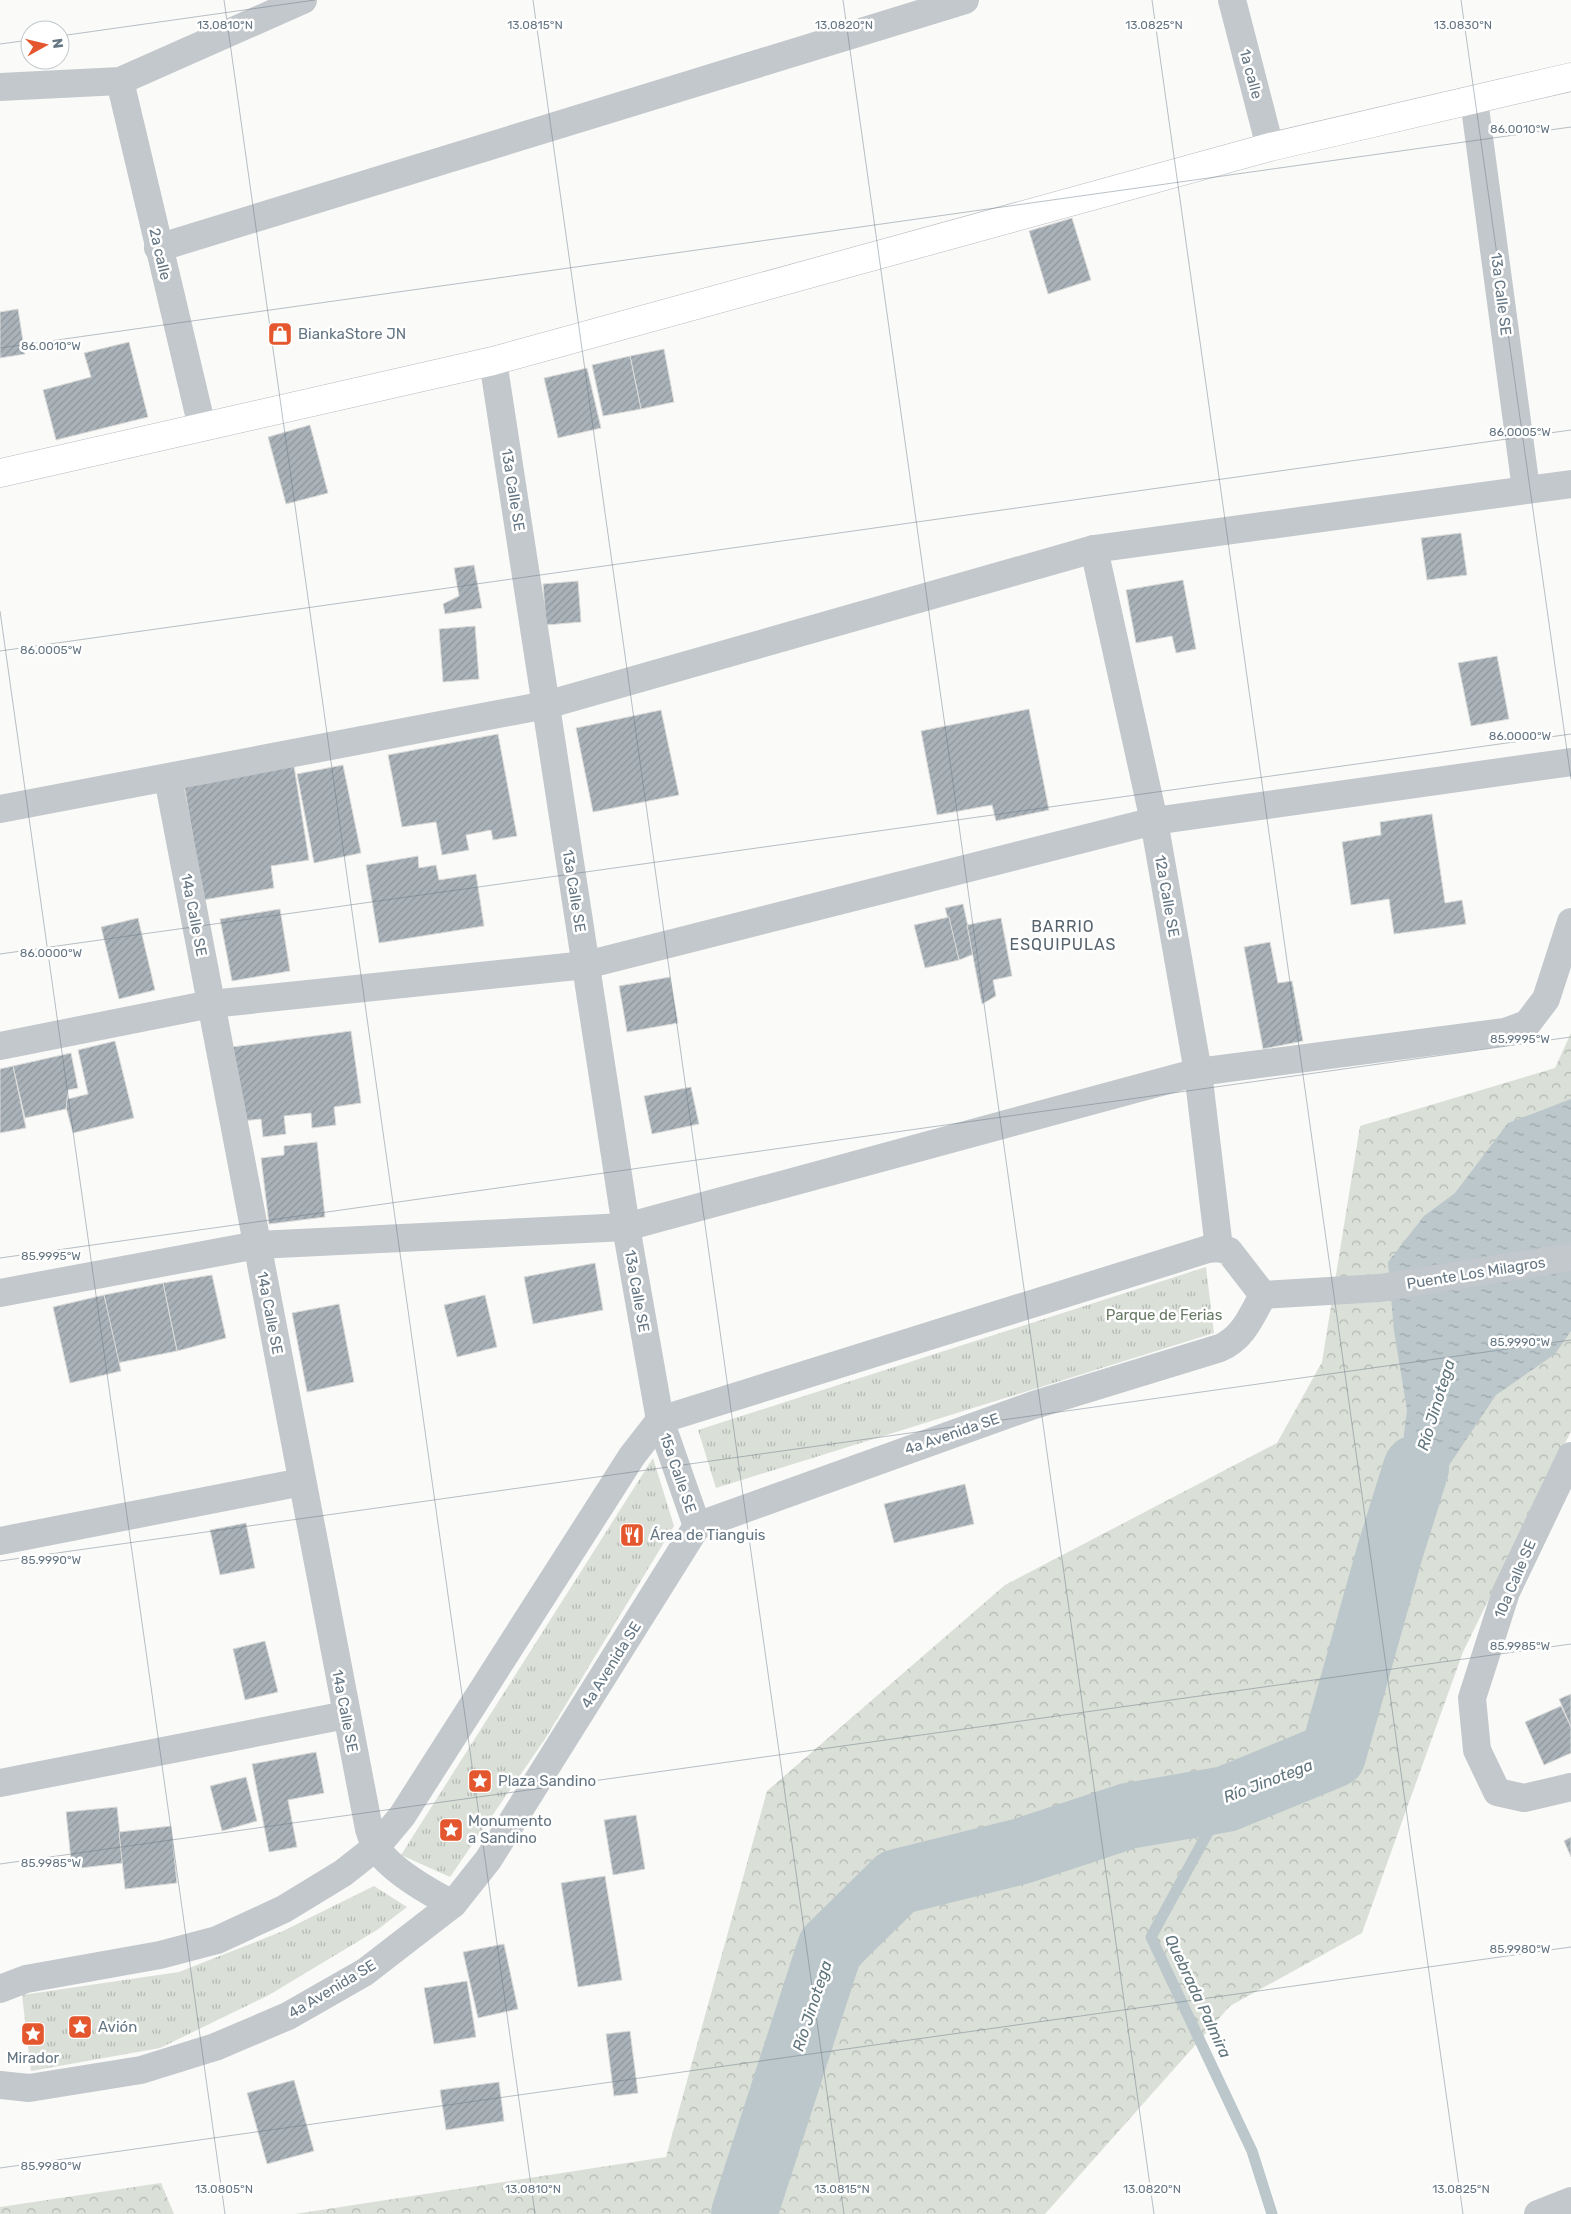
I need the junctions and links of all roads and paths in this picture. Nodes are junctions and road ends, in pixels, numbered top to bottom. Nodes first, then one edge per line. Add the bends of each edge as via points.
1 (303, 0) edge
2 (965, 0) edge
3 (1232, 0) edge
4 (1571, 77) edge
5 (120, 81) junction
6 (0, 87) edge
7 (1474, 100) junction
8 (1270, 147) junction
9 (158, 248) junction
10 (493, 361) junction
11 (202, 427) junction
12 (0, 473) edge
13 (1571, 484) edge
14 (1526, 489) junction
15 (1094, 549) junction
16 (546, 705) junction
17 (1571, 762) edge
18 (168, 778) junction
19 (0, 809) edge
20 (1154, 821) junction
21 (1571, 922) edge
22 (586, 965) junction
23 (211, 1004) junction
24 (0, 1046) edge
25 (1198, 1072) junction
26 (626, 1227) junction
27 (257, 1245) junction
28 (1219, 1248) junction
29 (1571, 1257) edge
30 (0, 1293) edge
31 (1263, 1295) junction
32 (660, 1420) junction
33 (1571, 1456) edge
34 (302, 1482) junction
35 (697, 1526) junction
36 (0, 1541) edge
37 (346, 1714) junction
38 (0, 1783) edge
39 (1571, 1788) edge
40 (376, 1847) junction
41 (453, 1904) junction
42 (0, 1989) edge
43 (1, 2089) edge
44 (1571, 2200) edge
45 (1538, 2214) edge

1 - 5 street
2 - 9 street
3 - 8 street, 1a calle
4 - 7 main road
5 - 6 street
5 - 9 street, 2a calle
7 - 8 main road
7 - 14 street, 13a Calle SE
8 - 10 main road
9 - 11 street, 2a calle
10 - 11 main road
10 - 16 street, 13a Calle SE
11 - 12 main road
13 - 14 street
14 - 15 street
15 - 16 street
15 - 20 street, 12a Calle SE
16 - 18 street
16 - 22 street, 13a Calle SE
17 - 20 street
18 - 19 street
18 - 23 street, 14a Calle SE
20 - 22 street
20 - 25 street, 12a Calle SE
21 - 25 street via 1546,999 1527,1024 1505,1032
22 - 23 street
22 - 26 street, 13a Calle SE
23 - 24 street
23 - 27 street, 14a Calle SE
25 - 26 street
25 - 28 street, 12a Calle SE
26 - 27 street
26 - 32 street, 13a Calle SE
27 - 30 street
27 - 34 street, 14a Calle SE
28 - 31 street via 1229,1251
28 - 32 street
29 - 31 street, Puente Los Milagros via 1380,1288
31 - 35 street, 4a Avenida SE via 1242,1334 1220,1348 1025,1409
32 - 35 street, 15a Calle SE
32 - 40 street via 632,1456 402,1816
33 - 39 street, 10a Calle SE via 1506,1592 1472,1698 1477,1750 1497,1792 1524,1798
34 - 36 street
34 - 37 street, 14a Calle SE
35 - 41 street, 4a Avenida SE via 488,1860
37 - 38 street
37 - 40 street, 14a Calle SE via 369,1829
40 - 41 street via 395,1867
40 - 42 street via 343,1873 284,1910 217,1940 160,1956 26,1978
41 - 43 street, 4a Avenida SE via 365,1972 288,2016 215,2047 141,2070 29,2088
44 - 45 street

